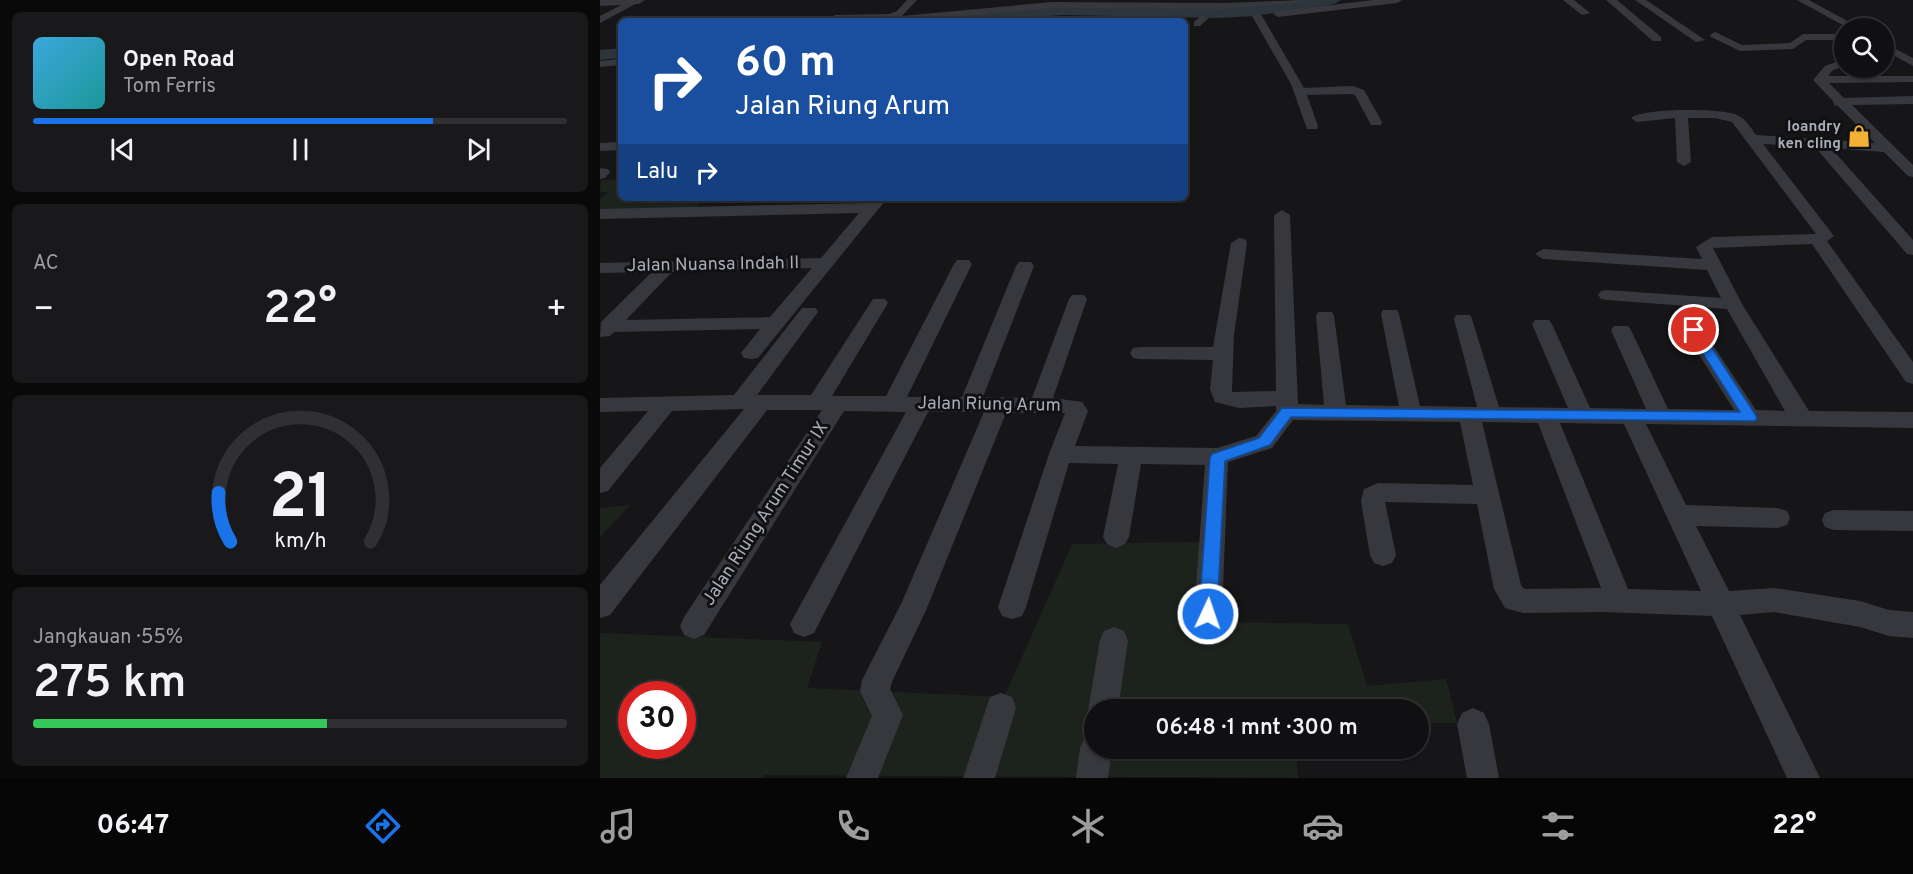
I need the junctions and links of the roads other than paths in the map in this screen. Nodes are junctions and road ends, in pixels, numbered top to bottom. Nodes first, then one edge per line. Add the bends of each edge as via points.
1 (1297, 0) edge
2 (1397, 0) edge
3 (1568, 0) edge
4 (1611, 0) edge
5 (1640, 0) edge
6 (1802, 0) edge
7 (637, 1) edge
8 (600, 2) edge
9 (909, 2) edge
10 (1141, 2) edge
11 (1165, 2) edge
12 (1053, 3) edge
13 (851, 5) dead end
14 (896, 5) dead end
15 (1585, 13) dead end
16 (1073, 16) dead end
17 (1152, 17) dead end
18 (1218, 17) dead end
19 (836, 18) edge
20 (872, 18) edge
21 (907, 18) edge
22 (1836, 18) edge
23 (600, 20) edge
24 (1197, 20) dead end
25 (1715, 35) dead end
26 (1834, 37) edge
27 (1657, 39) dead end
28 (1700, 40) dead end
29 (1894, 52) edge
30 (1894, 57) edge
31 (1901, 57) junction
32 (618, 62) edge
33 (1913, 63) edge
34 (600, 64) edge
35 (1834, 66) edge
36 (1913, 79) edge
37 (1819, 80) junction
38 (1300, 92) junction
39 (1913, 100) edge
40 (1841, 104) junction
41 (1913, 106) edge
42 (1681, 114) junction
43 (1636, 117) dead end
44 (1376, 122) dead end
45 (1312, 126) dead end
46 (1752, 139) junction
47 (1820, 143) junction
48 (618, 146) edge
49 (600, 147) edge
50 (1886, 148) junction
51 (1684, 162) dead end
52 (1913, 173) edge
53 (709, 201) edge
54 (875, 203) edge
55 (805, 204) edge
56 (699, 212) junction
57 (600, 214) edge
58 (1282, 215) dead end
59 (1817, 239) junction
60 (1239, 243) dead end
61 (1913, 250) edge
62 (1543, 254) dead end
63 (826, 263) junction
64 (963, 264) dead end
65 (1712, 265) junction
66 (668, 266) junction
67 (1025, 266) dead end
68 (600, 268) edge
69 (1607, 295) dead end
70 (1078, 300) dead end
71 (879, 303) dead end
72 (1733, 304) junction
73 (809, 312) dead end
74 (1390, 314) dead end
75 (1325, 316) dead end
76 (1463, 319) dead end
77 (776, 323) junction
78 (1542, 324) dead end
79 (604, 330) edge
80 (1621, 330) dead end
81 (1694, 330) dead end
82 (751, 353) dead end
83 (1140, 353) dead end
84 (1223, 354) junction
85 (1913, 377) edge
86 (715, 390) dead end
87 (600, 392) edge
88 (750, 402) junction
89 (893, 402) junction
90 (828, 403) junction
91 (667, 404) junction
92 (921, 404) junction
93 (600, 405) edge
94 (969, 405) junction
95 (998, 405) junction
96 (1040, 405) junction
97 (1287, 405) junction
98 (1336, 412) junction
99 (1411, 413) junction
100 (1479, 414) junction
101 (1546, 415) junction
102 (1582, 415) junction
103 (1631, 416) junction
104 (1660, 416) junction
105 (1750, 418) junction
106 (1802, 418) junction
107 (1913, 420) edge
108 (1060, 454) junction
109 (1131, 456) junction
110 (1217, 458) junction
111 (600, 484) edge
112 (1487, 495) junction
113 (1678, 515) junction
114 (1778, 518) dead end
115 (1834, 520) dead end
116 (1913, 521) edge
117 (1116, 537) dead end
118 (1383, 555) dead end
119 (1619, 600) junction
120 (1721, 604) junction
121 (600, 606) edge
122 (1012, 607) dead end
123 (1208, 614) dead end
124 (804, 624) dead end
125 (1913, 625) edge
126 (694, 626) dead end
127 (1114, 640) dead end
128 (1105, 699) edge
129 (1000, 708) dead end
130 (1473, 724) dead end
131 (1095, 759) edge
132 (862, 778) edge
133 (980, 778) edge
134 (1092, 778) edge
135 (1483, 778) edge
136 (1804, 778) edge

1 - 11 street via 1235,6
2 - 38 street via 1253,16
3 - 15 street
4 - 27 street
5 - 28 street
6 - 22 street
7 - 8 street
7 - 23 street
9 - 14 street
9 - 20 street via 891,17
10 - 11 street
10 - 12 street
12 - 21 street
13 - 19 street
16 - 17 street
18 - 24 street
25 - 26 street via 1740,48 1793,46 1806,37
29 - 31 street
30 - 31 street
31 - 33 street
32 - 34 street
35 - 37 street
36 - 37 street
37 - 40 street
38 - 44 street via 1356,91
38 - 45 street
39 - 40 street
40 - 41 street
40 - 50 street
42 - 43 street
42 - 46 street via 1732,117
42 - 51 street
46 - 47 street
46 - 59 street via 1823,230 1826,236
47 - 50 street
47 - 61 street
48 - 49 street
50 - 52 street
53 - 56 street
54 - 55 street
54 - 63 street
55 - 56 street
56 - 57 street
58 - 97 street
59 - 65 street via 1712,242 1704,247
59 - 85 street
60 - 84 street
62 - 65 street
63 - 66 street, Jalan Nuansa Indah II
63 - 77 street
64 - 89 street
65 - 72 street
66 - 68 street, Jalan Nuansa Indah II
66 - 79 street
67 - 94 street
69 - 72 street
70 - 96 street
71 - 90 street, Jalan Riung Arum Timur IX
72 - 106 street
73 - 88 street
74 - 99 street
75 - 98 street
76 - 100 street
77 - 79 street
77 - 82 street
78 - 102 street
80 - 104 street
81 - 105 street
83 - 84 street
84 - 97 street via 1223,397
86 - 87 street
88 - 90 street, Jalan Riung Arum
88 - 91 street, Jalan Riung Arum
88 - 121 street
89 - 90 street, Jalan Riung Arum
89 - 92 street, Jalan Riung Arum
90 - 126 street, Jalan Riung Arum Timur IX
91 - 93 street, Jalan Riung Arum
91 - 111 street
92 - 94 street, Jalan Riung Arum
92 - 124 street
94 - 95 street, Jalan Riung Arum
95 - 96 street, Jalan Riung Arum
95 - 132 street via 913,608 877,680 875,691 888,716
96 - 108 street, Jalan Riung Arum via 1074,407 1077,411
97 - 98 street
97 - 110 street via 1264,442
98 - 99 street
99 - 100 street
100 - 101 street
100 - 112 street
101 - 102 street
101 - 119 street
102 - 103 street
103 - 104 street
103 - 113 street
104 - 105 street
105 - 106 street
106 - 107 street
108 - 109 street
108 - 122 street
109 - 110 street
109 - 117 street
110 - 123 street
112 - 118 street via 1378,492 1373,501
112 - 119 street via 1508,589 1515,599
113 - 114 street
113 - 120 street
115 - 116 street
119 - 120 street
120 - 125 street via 1774,600
120 - 136 street
127 - 128 street
129 - 133 street
130 - 135 street
131 - 134 street

